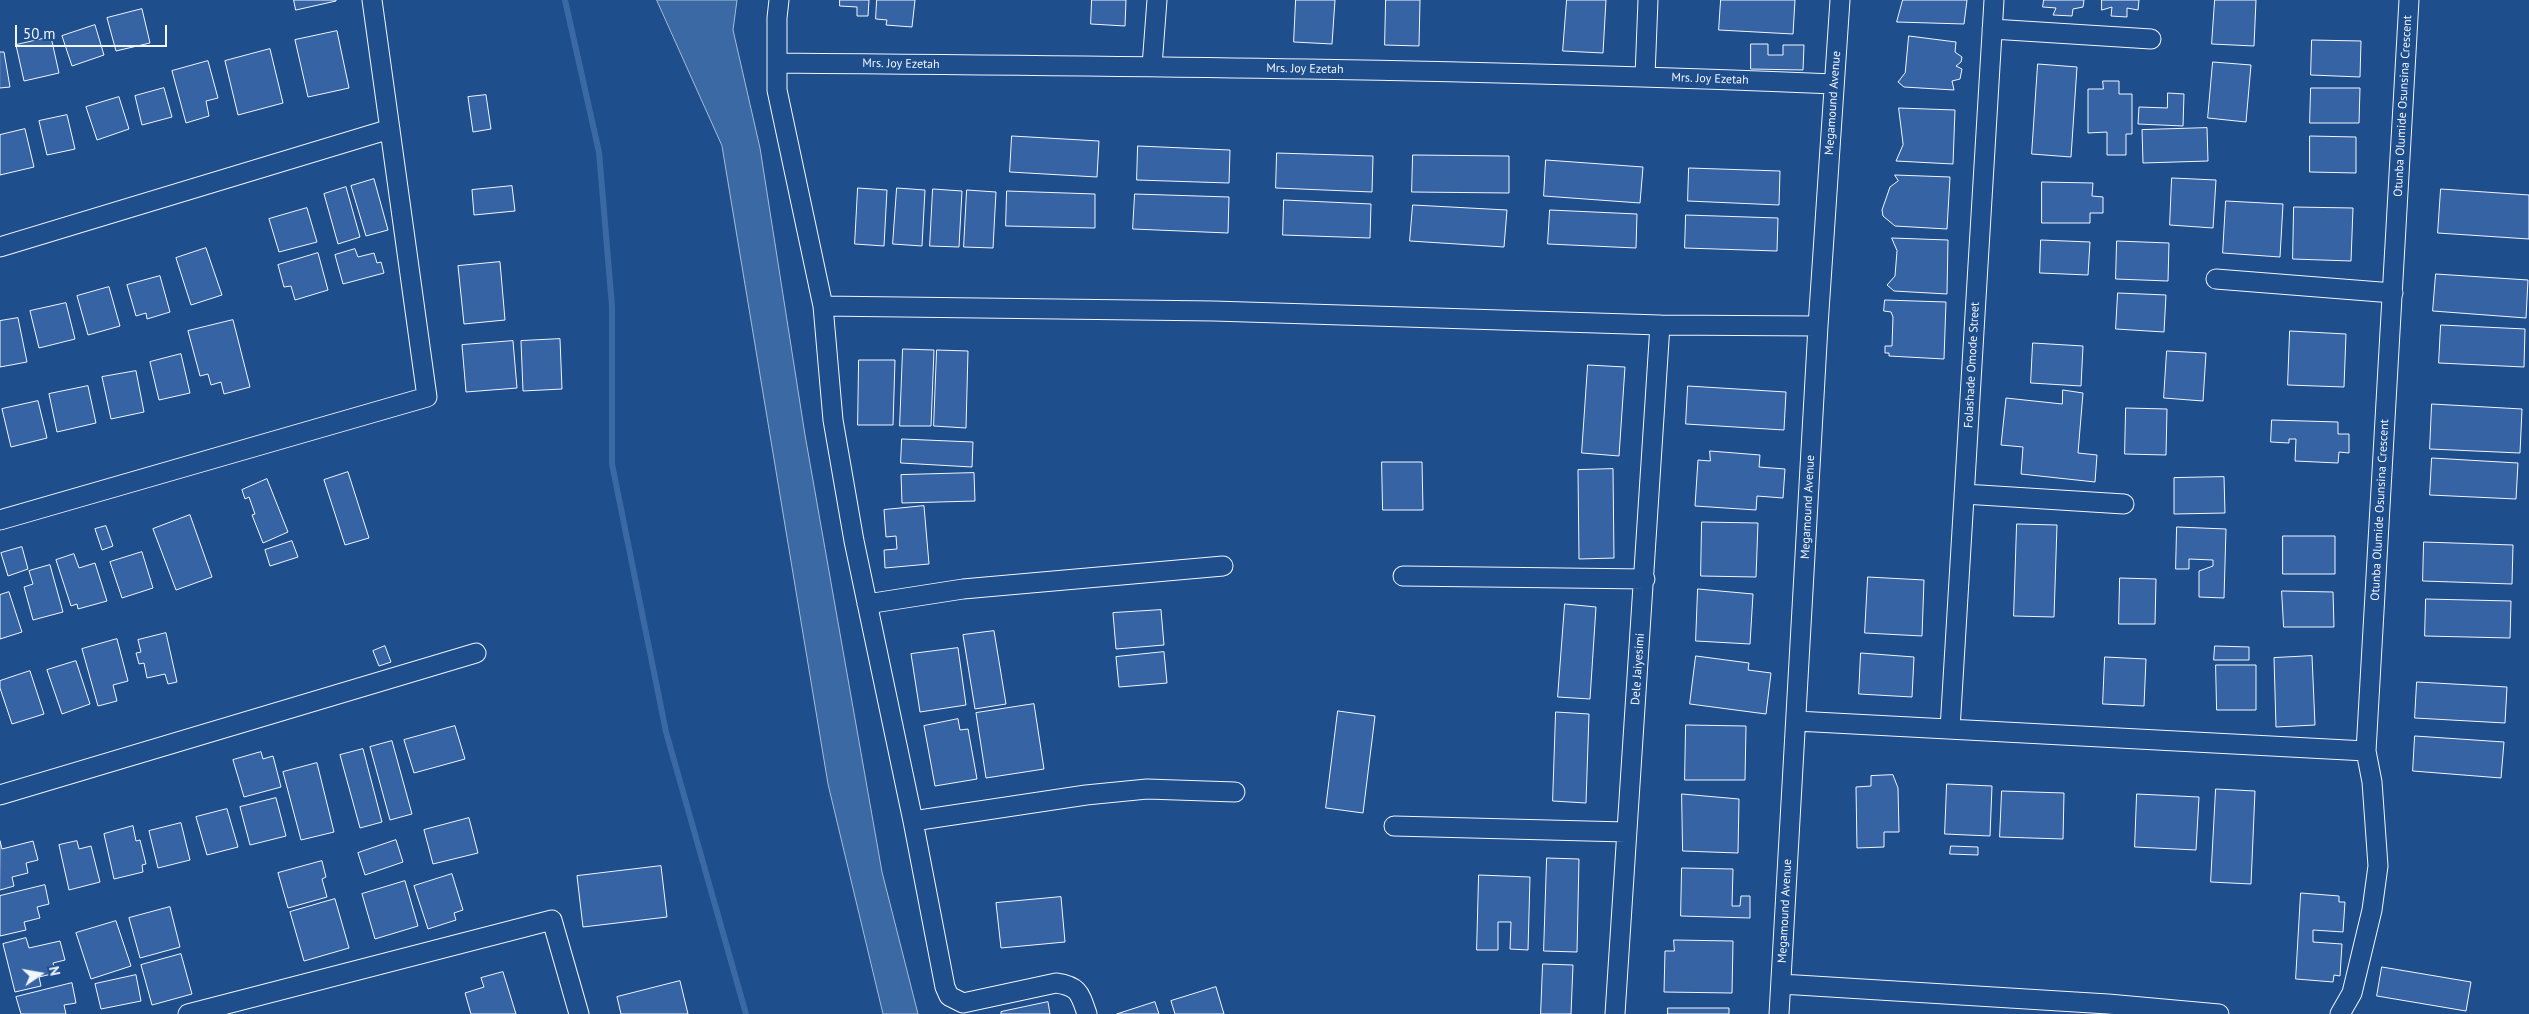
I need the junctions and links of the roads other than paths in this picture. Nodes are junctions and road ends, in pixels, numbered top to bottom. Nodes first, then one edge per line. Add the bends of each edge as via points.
1 (372, 0) edge
2 (779, 0) edge
3 (1156, 0) edge
4 (1648, 0) edge
5 (1840, 0) edge
6 (1994, 0) edge
7 (2409, 0) edge
8 (1992, 29) junction
9 (2150, 39) dead end
10 (777, 62) junction
11 (1152, 66) junction
12 (1645, 76) junction
13 (1834, 84) junction
14 (390, 129) junction
15 (0, 247) edge
16 (2216, 279) dead end
17 (2393, 293) junction
18 (823, 306) junction
19 (1660, 325) junction
20 (1818, 326) junction
21 (1964, 494) junction
22 (2124, 504) dead end
23 (0, 520) edge
24 (1223, 566) dead end
25 (1403, 576) dead end
26 (1645, 579) junction
27 (867, 604) junction
28 (476, 653) dead end
29 (1796, 721) junction
30 (1950, 729) junction
31 (2366, 751) junction
32 (1235, 792) dead end
33 (0, 795) edge
34 (913, 821) junction
35 (1394, 826) dead end
36 (1626, 832) junction
37 (1780, 984) junction
38 (188, 1014) edge
39 (579, 1014) edge
40 (1087, 1014) edge
41 (1614, 1014) edge
42 (1779, 1014) edge
43 (2219, 1014) edge
44 (2340, 1014) edge

1 - 14 street
2 - 10 street
3 - 11 street
4 - 12 street
5 - 13 street, Megamound Avenue
6 - 8 street, Folashade Omode Street
7 - 17 street, Otunba Olumide Osunsina Crescent
8 - 9 street
8 - 21 street, Folashade Omode Street
10 - 11 street, Mrs. Joy Ezetah
10 - 18 street via 777,90
11 - 12 street, Mrs. Joy Ezetah
12 - 13 street, Mrs. Joy Ezetah
13 - 20 street, Megamound Avenue
14 - 15 street
14 - 23 street via 427,397
16 - 17 street
17 - 31 street, Otunba Olumide Osunsina Crescent
18 - 19 street via 1214,311
18 - 27 street via 833,420
19 - 20 street
19 - 26 street, Dele Jaiyesimi
20 - 29 street, Megamound Avenue
21 - 22 street
21 - 30 street, Folashade Omode Street
24 - 27 street via 963,589
25 - 26 street
26 - 36 street, Dele Jaiyesimi
27 - 34 street
28 - 33 street
29 - 30 street
29 - 37 street, Megamound Avenue
30 - 31 street
31 - 44 street, Otunba Olumide Osunsina Crescent via 2372,782 2378,866 2372,910 2352,993
32 - 34 street via 1147,789
34 - 40 street via 949,996 963,1003 1056,983 1066,984 1080,993
35 - 36 street
36 - 41 street, Dele Jaiyesimi
37 - 42 street, Megamound Avenue
37 - 43 street
38 - 39 street via 552,920

